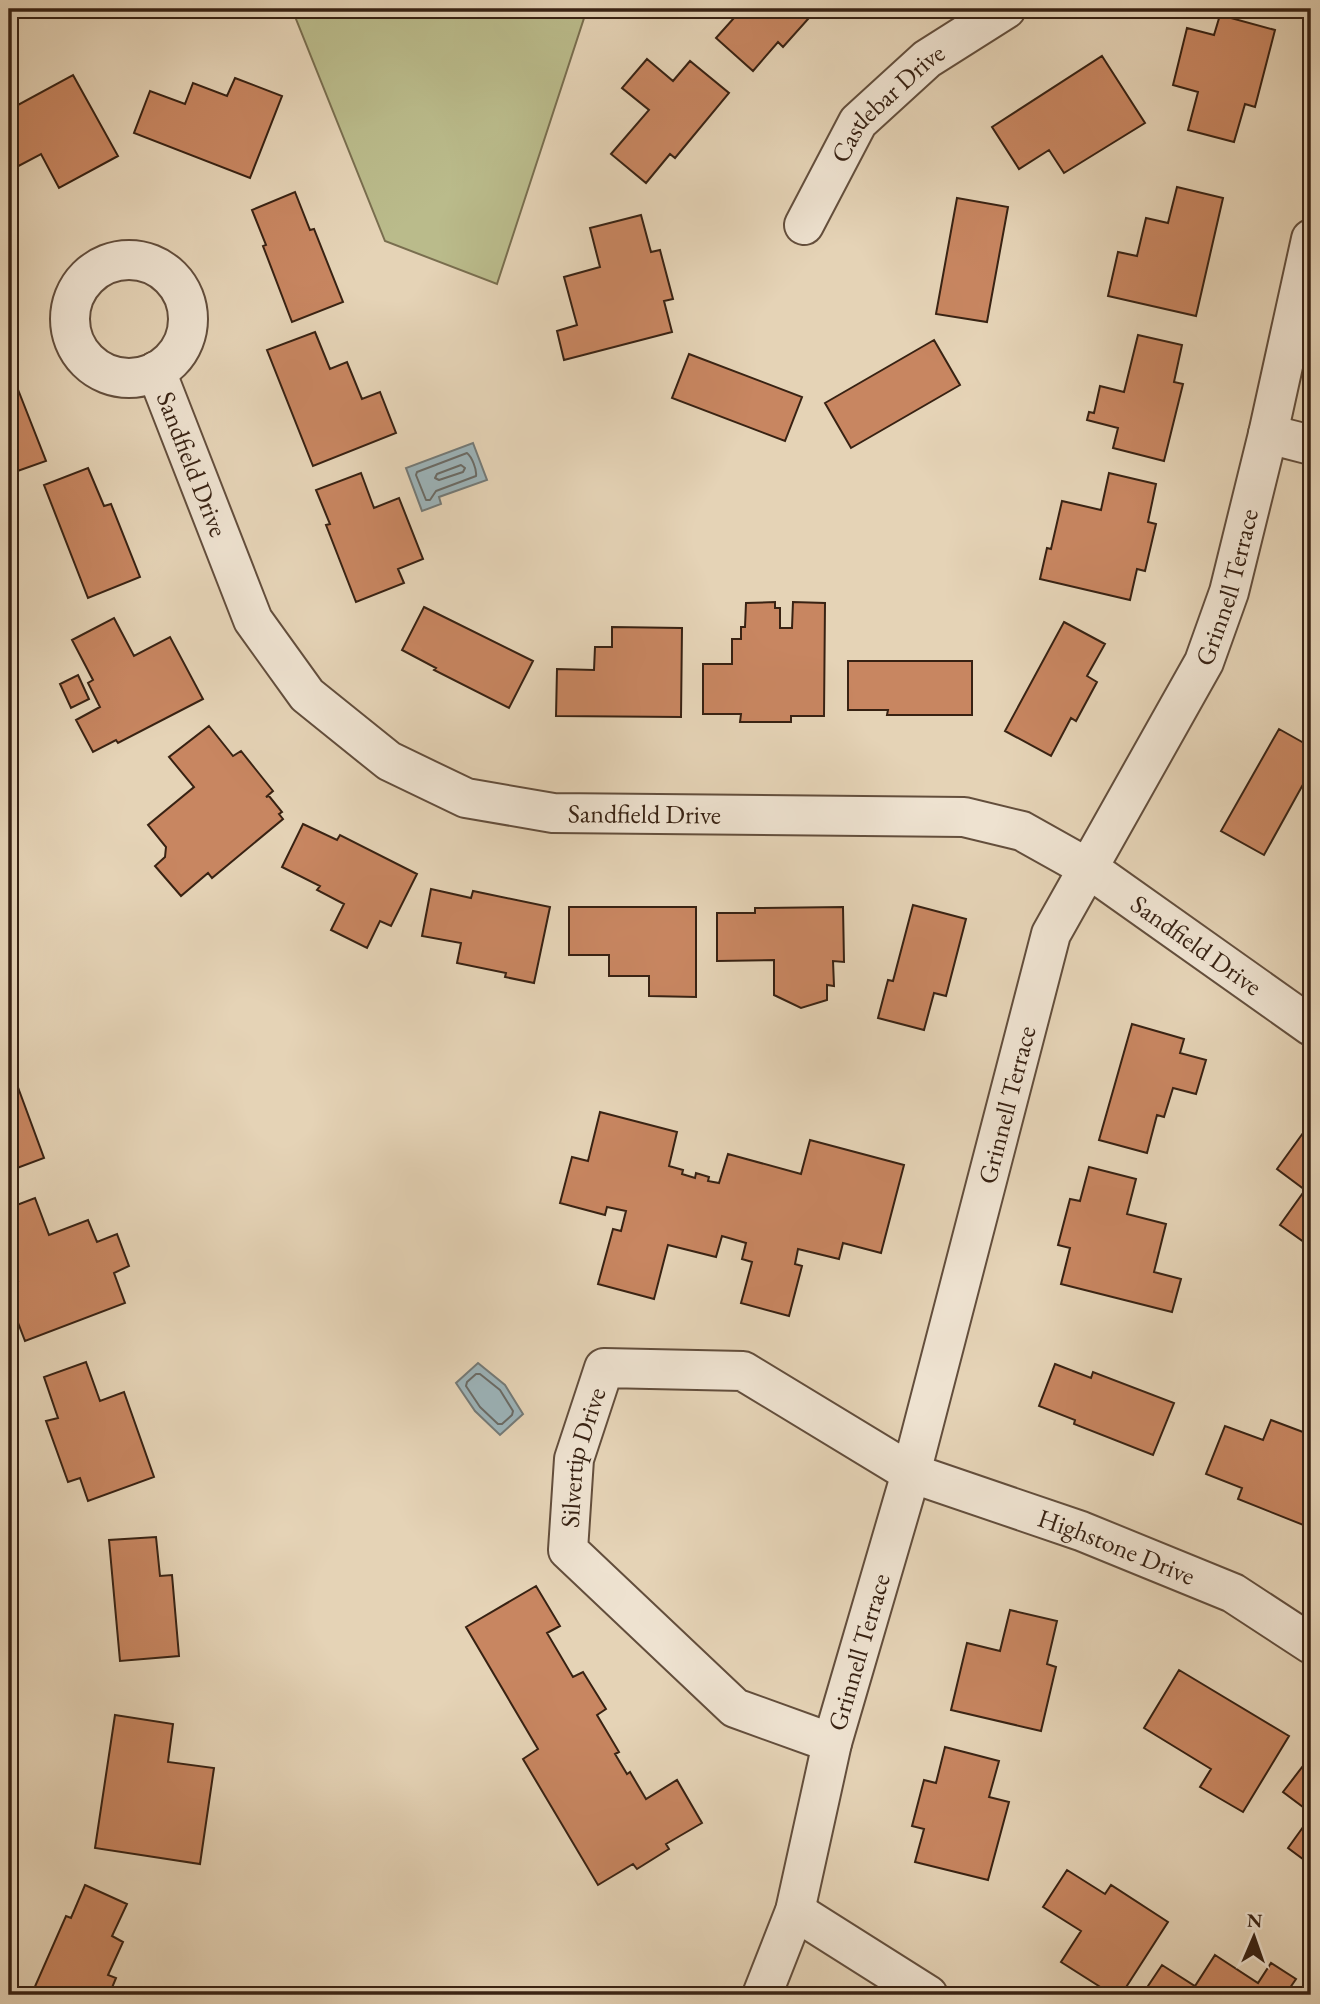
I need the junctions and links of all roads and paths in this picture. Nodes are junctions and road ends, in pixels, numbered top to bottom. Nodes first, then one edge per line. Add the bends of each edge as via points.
1 (1006, 9) edge
2 (804, 225) dead end
3 (1311, 239) edge
4 (156, 371) dead end
5 (1268, 434) junction
6 (1311, 445) edge
7 (1087, 869) junction
8 (1311, 1026) edge
9 (911, 1473) junction
10 (1311, 1644) edge
11 (832, 1743) junction
12 (795, 1911) junction
13 (762, 1995) edge
14 (928, 1995) edge

1 - 2 street, Castlebar Drive via 927,59 858,122
3 - 5 street, Grinnell Terrace
4 - 7 street, Sandfield Drive via 253,620 307,695 389,761 466,798 553,813 964,817 1022,831
5 - 6 street
5 - 7 street, Grinnell Terrace via 1228,592 1204,662
7 - 8 street, Sandfield Drive
7 - 9 street, Grinnell Terrace via 1051,934
9 - 10 street, Highstone Drive via 1081,1531 1233,1593
9 - 11 street, Grinnell Terrace
9 - 11 street, Silvertip Drive via 743,1371 604,1368 574,1459 568,1550 735,1709
11 - 12 street, Grinnell Terrace
12 - 13 street, Grinnell Terrace
12 - 14 street

